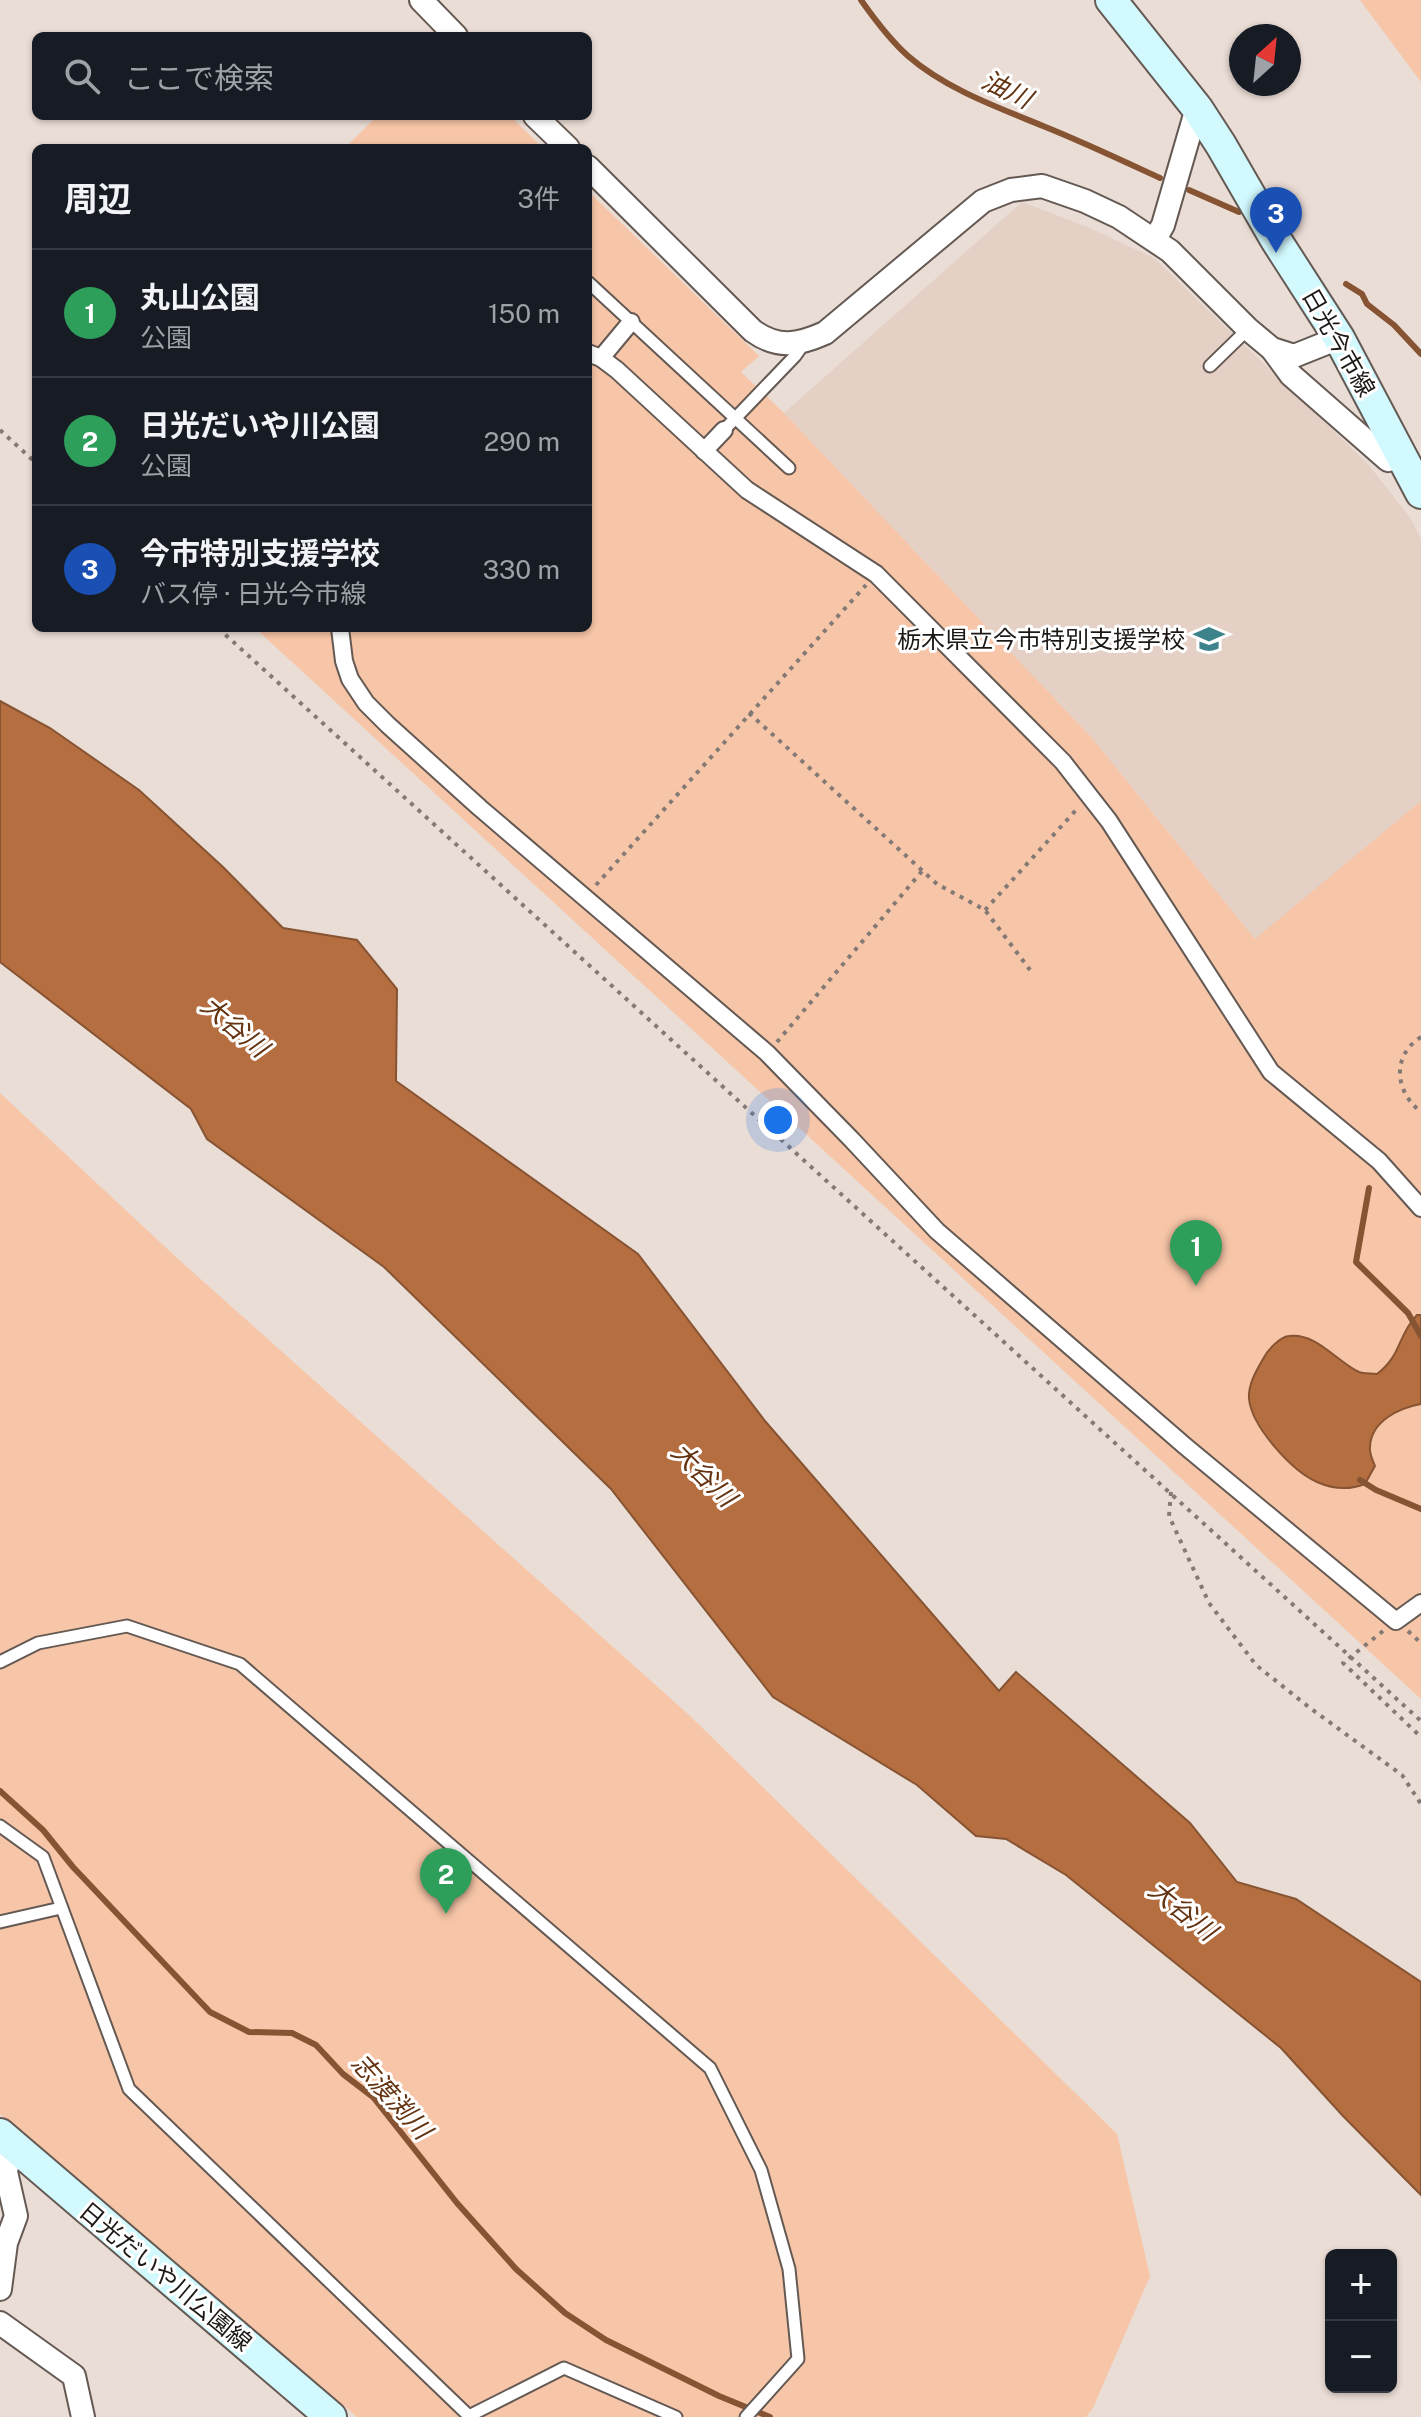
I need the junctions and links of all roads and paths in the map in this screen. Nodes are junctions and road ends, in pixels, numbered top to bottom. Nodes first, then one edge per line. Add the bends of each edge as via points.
1 (421, 0) edge
2 (1111, 0) edge
3 (452, 32) edge
4 (1197, 108) junction
5 (539, 120) edge
6 (564, 144) edge
7 (592, 171) edge
8 (1155, 239) junction
9 (592, 286) edge
10 (631, 322) junction
11 (1248, 329) junction
12 (1339, 338) junction
13 (806, 341) junction
14 (1272, 349) junction
15 (595, 355) edge
16 (1210, 366) dead end
17 (730, 424) junction
18 (0, 430) edge
19 (704, 451) junction
20 (1400, 455) junction
21 (32, 459) edge
22 (789, 468) dead end
23 (1421, 493) edge
24 (876, 574) junction
25 (222, 632) edge
26 (341, 632) edge
27 (749, 713) junction
28 (1089, 795) junction
29 (923, 870) junction
30 (585, 897) junction
31 (985, 910) junction
32 (1030, 970) dead end
33 (1421, 1037) edge
34 (767, 1053) junction
35 (1421, 1112) edge
36 (1421, 1208) edge
37 (1171, 1492) junction
38 (1421, 1603) edge
39 (1396, 1621) junction
40 (1349, 1658) junction
41 (0, 1662) edge
42 (1421, 1721) edge
43 (1421, 1737) edge
44 (1421, 1804) edge
45 (0, 1826) edge
46 (61, 1908) junction
47 (0, 1922) edge
48 (6, 2139) edge
49 (3, 2242) edge
50 (0, 2289) edge
51 (0, 2323) edge
52 (83, 2417) edge
53 (331, 2417) edge
54 (676, 2417) edge
55 (746, 2417) edge

1 - 3 street
2 - 4 main road, 日光今市線
4 - 8 street
4 - 12 main road, 日光今市線
5 - 6 street
7 - 13 street via 753,331 776,344
8 - 11 street
8 - 13 street via 1085,201 1042,186 1011,190 972,208 871,297 825,333
9 - 10 lane
10 - 15 street
10 - 17 lane
11 - 14 street
11 - 16 lane
12 - 14 street via 1294,356
12 - 20 main road, 日光今市線
13 - 17 lane
14 - 20 street via 1291,375 1388,460
15 - 19 street
17 - 19 street
17 - 22 lane
18 - 21 path
19 - 24 street via 747,490
20 - 23 main road, 日光今市線
24 - 27 path
24 - 28 street via 1063,762
25 - 37 path
26 - 30 street via 347,670 366,703
27 - 29 path
27 - 30 path
28 - 31 path
28 - 36 street via 1271,1072 1379,1161
29 - 31 path via 937,884
29 - 34 path
30 - 34 street
31 - 32 path
33 - 35 path via 1406,1050 1399,1078 1403,1092
34 - 39 street via 937,1231
37 - 40 path
37 - 44 path via 1169,1516 1209,1603 1256,1665 1402,1775
38 - 39 street
39 - 40 path
40 - 42 path
40 - 43 path via 1343,1663
41 - 55 lane via 38,1643 127,1626 240,1664 710,2068 761,2170 791,2284 798,2359
45 - 46 lane via 43,1857
46 - 47 lane
46 - 54 lane via 129,2089 469,2416 564,2368
48 - 49 street via 6,2172 16,2216
48 - 53 main road, 日光だいや川公園線
49 - 50 street
51 - 52 street via 74,2376

